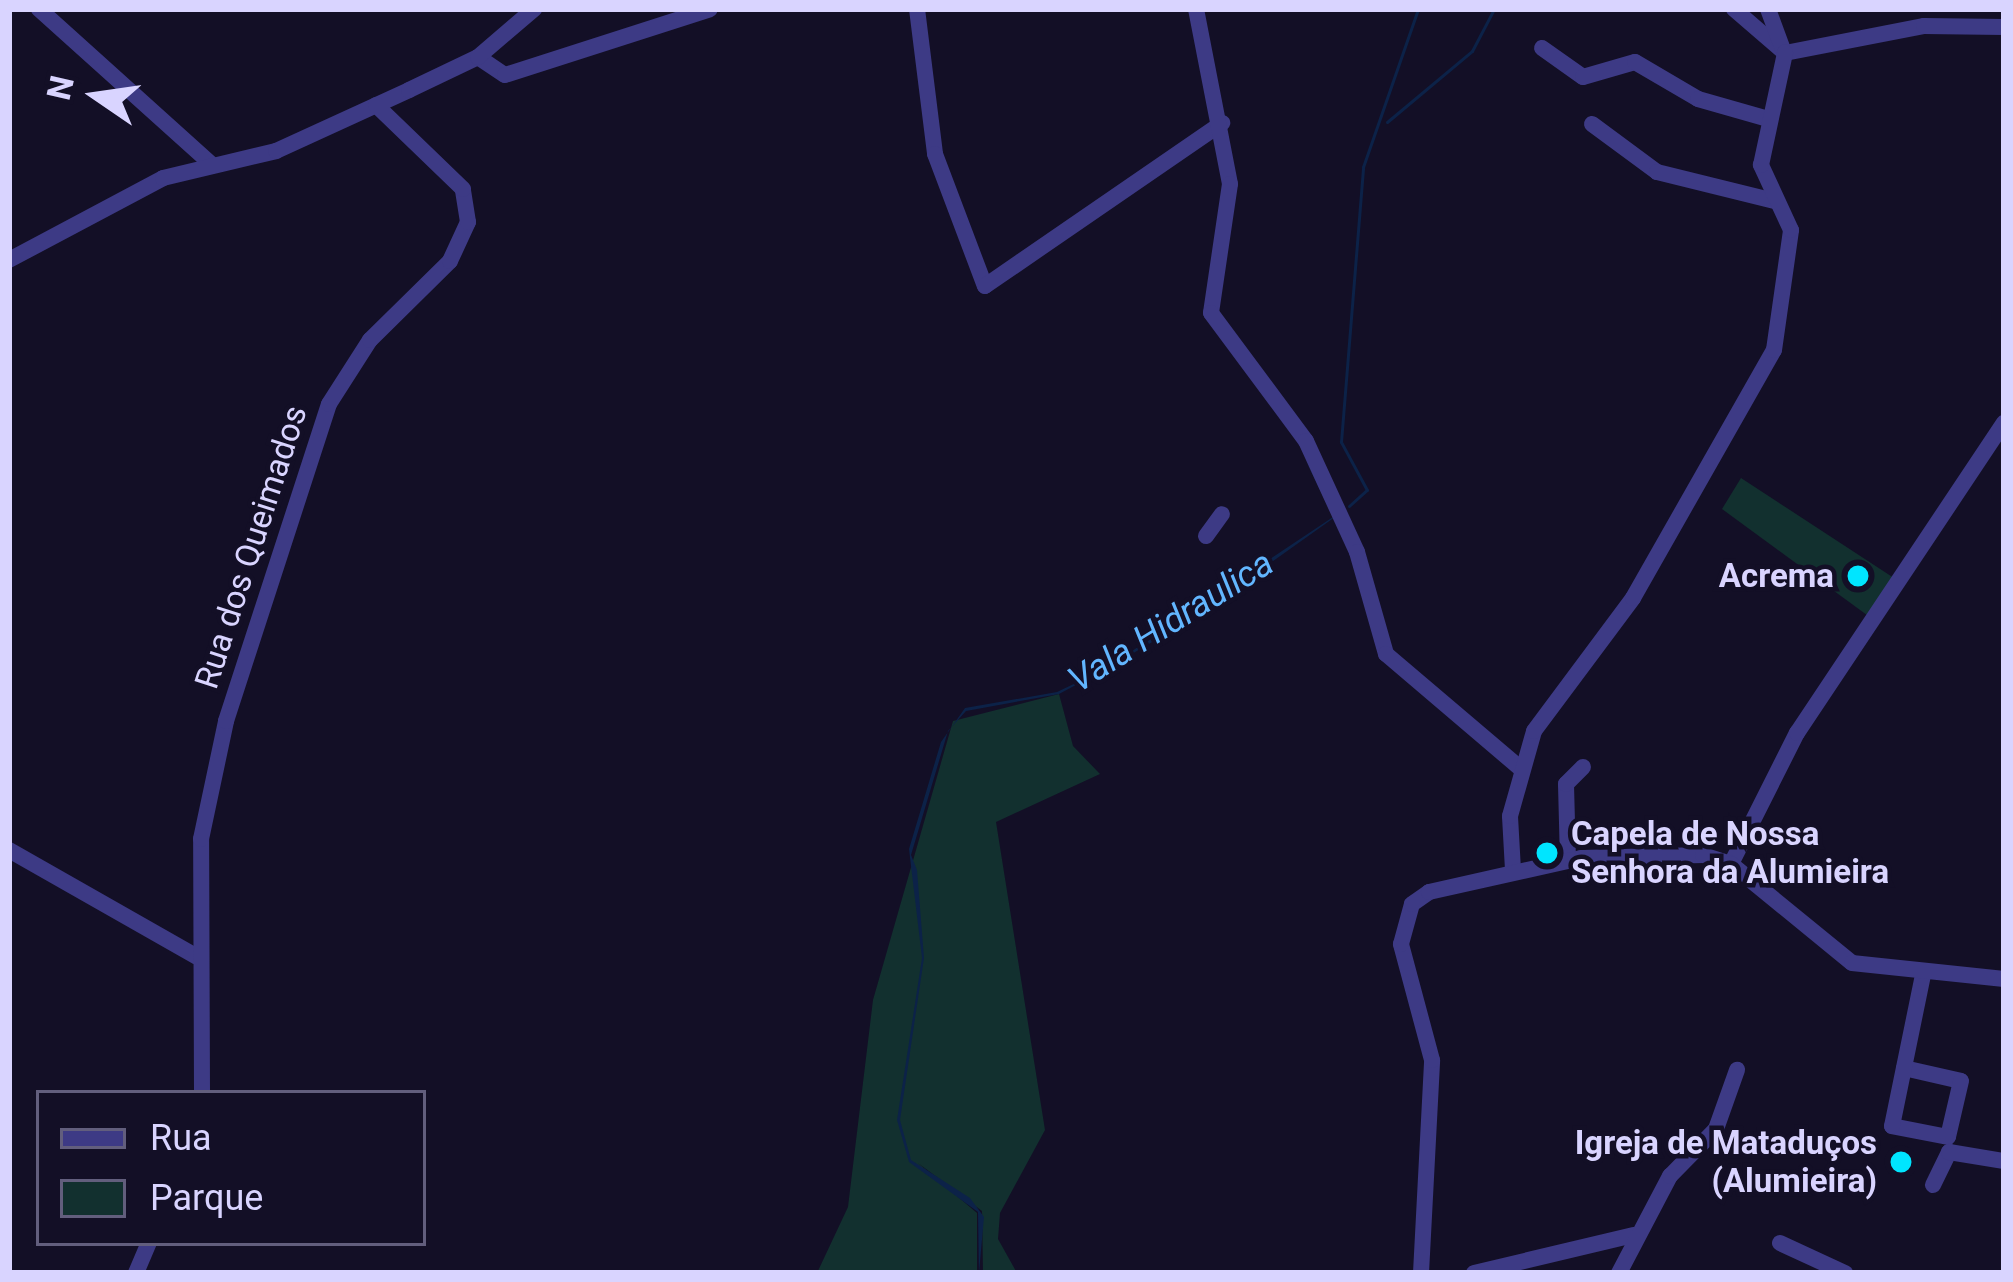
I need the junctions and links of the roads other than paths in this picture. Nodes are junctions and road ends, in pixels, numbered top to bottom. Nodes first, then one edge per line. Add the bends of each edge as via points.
1 (39, 9) edge
2 (533, 9) edge
3 (710, 9) edge
4 (917, 9) edge
5 (1196, 9) edge
6 (1734, 9) edge
7 (1768, 9) edge
8 (2004, 27) edge
9 (1542, 48) dead end
10 (1785, 53) junction
11 (478, 57) junction
12 (376, 105) junction
13 (1768, 119) junction
14 (1222, 123) junction
15 (1592, 124) dead end
16 (212, 165) junction
17 (1774, 201) junction
18 (9, 260) edge
19 (2004, 423) edge
20 (1222, 514) dead end
21 (1206, 536) dead end
22 (1519, 767) junction
23 (1583, 767) dead end
24 (9, 850) edge
25 (1568, 861) junction
26 (1730, 864) junction
27 (1513, 870) junction
28 (197, 957) junction
29 (1923, 975) junction
30 (2004, 979) edge
31 (1904, 1068) junction
32 (1738, 1070) dead end
33 (202, 1090) edge
34 (1948, 1145) junction
35 (2004, 1161) edge
36 (1933, 1185) dead end
37 (1634, 1235) junction
38 (1780, 1243) dead end
39 (1420, 1273) edge
40 (1474, 1273) edge
41 (1619, 1273) edge
42 (1845, 1273) edge

1 - 16 street
2 - 11 street
3 - 11 street via 505,75
4 - 14 street via 935,154 986,286
5 - 14 street
6 - 10 street
7 - 10 street
8 - 10 street via 1924,26
9 - 13 street via 1583,77 1635,62 1698,99
10 - 13 street
11 - 12 street
12 - 16 street via 277,151
12 - 28 street, Rua dos Queimados via 463,189 468,222 450,261 370,340 328,404 226,721 201,839
13 - 17 street via 1761,165
14 - 22 street via 1229,203 1210,313 1306,441 1357,551 1386,654
15 - 17 street via 1657,172
16 - 18 street via 163,178
17 - 22 street via 1791,230 1774,350 1633,598 1555,690
19 - 26 street via 1797,733
20 - 21 street
22 - 27 street
23 - 25 street via 1566,784
24 - 28 street
25 - 26 street
25 - 27 street
26 - 29 street via 1852,962
27 - 39 street via 1429,892 1412,904 1401,944 1432,1060
28 - 33 street, Rua dos Queimados
29 - 30 street
29 - 31 street
31 - 34 street via 1892,1126
31 - 34 street via 1961,1081
32 - 37 street via 1716,1129
34 - 35 street
34 - 36 street
37 - 40 street
37 - 41 street
38 - 42 street

